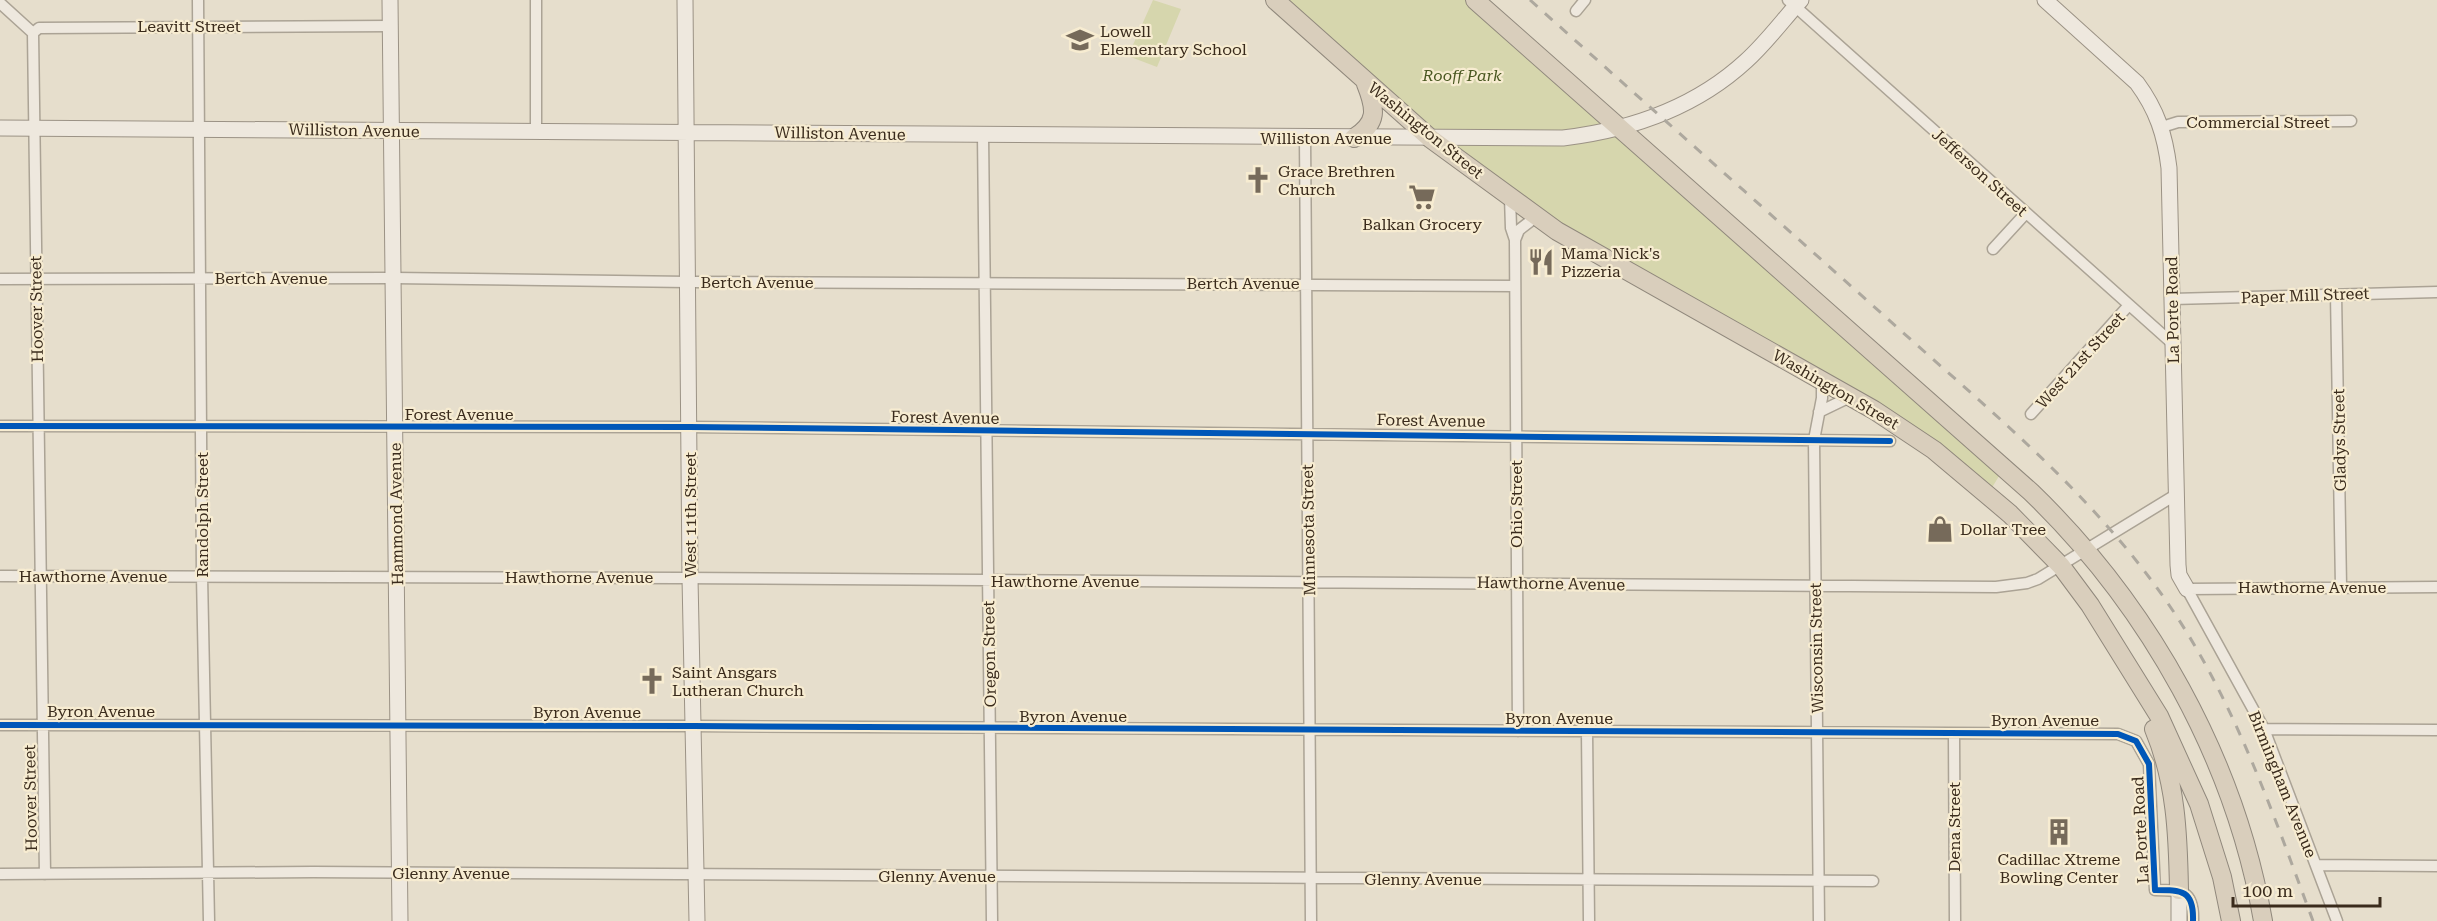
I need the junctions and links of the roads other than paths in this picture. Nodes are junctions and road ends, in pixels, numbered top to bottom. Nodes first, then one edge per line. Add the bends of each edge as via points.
1 (198, 0) edge
2 (390, 0) edge
3 (536, 0) edge
4 (686, 0) edge
5 (1275, 0) edge
6 (1475, 0) edge
7 (1586, 0) edge
8 (2045, 0) edge
9 (1795, 2) edge
10 (0, 3) edge
11 (1576, 11) dead end
12 (198, 26) junction
13 (391, 26) junction
14 (33, 33) junction
15 (1364, 80) junction
16 (2351, 121) dead end
17 (2162, 127) junction
18 (0, 128) edge
19 (34, 128) junction
20 (199, 128) junction
21 (1619, 129) junction
22 (392, 130) junction
23 (536, 131) junction
24 (685, 132) junction
25 (983, 135) junction
26 (1305, 138) junction
27 (1354, 138) junction
28 (1431, 139) junction
29 (1510, 197) junction
30 (2026, 213) junction
31 (1537, 216) junction
32 (1515, 240) junction
33 (1993, 249) dead end
34 (200, 278) junction
35 (393, 278) junction
36 (0, 279) edge
37 (36, 279) junction
38 (688, 282) junction
39 (985, 282) junction
40 (1305, 283) junction
41 (1515, 286) junction
42 (2437, 292) edge
43 (2336, 294) junction
44 (2172, 299) junction
45 (2129, 305) junction
46 (2173, 344) junction
47 (1822, 381) junction
48 (1850, 397) junction
49 (1819, 412) junction
50 (2031, 414) dead end
51 (0, 426) edge
52 (38, 426) junction
53 (201, 426) junction
54 (689, 427) junction
55 (395, 428) junction
56 (987, 431) junction
57 (1306, 432) junction
58 (1516, 435) junction
59 (1814, 440) junction
60 (1890, 441) dead end
61 (2177, 494) junction
62 (2087, 549) junction
63 (2061, 566) junction
64 (0, 576) edge
65 (41, 576) junction
66 (202, 576) junction
67 (397, 576) junction
68 (690, 578) junction
69 (988, 581) junction
70 (1308, 581) junction
71 (1517, 583) junction
72 (1816, 586) junction
73 (2341, 586) junction
74 (2437, 587) edge
75 (2187, 589) junction
76 (2117, 645) junction
77 (205, 724) junction
78 (0, 725) edge
79 (42, 725) junction
80 (398, 726) junction
81 (693, 726) junction
82 (990, 729) junction
83 (2264, 729) junction
84 (1309, 730) junction
85 (2437, 730) edge
86 (1518, 731) junction
87 (1587, 731) junction
88 (1817, 733) junction
89 (1954, 734) junction
90 (2142, 748) joint
91 (2316, 865) junction
92 (2437, 866) edge
93 (208, 873) junction
94 (400, 873) junction
95 (0, 874) edge
96 (45, 874) junction
97 (696, 875) junction
98 (992, 876) junction
99 (1311, 878) junction
100 (1589, 879) junction
101 (1819, 881) junction
102 (1873, 881) dead end
103 (2179, 890) junction
104 (209, 921) edge
105 (400, 921) edge
106 (697, 921) edge
107 (992, 921) edge
108 (1311, 921) edge
109 (1589, 921) edge
110 (1819, 921) edge
111 (1955, 921) edge
112 (2179, 921) edge
113 (2193, 921) edge
114 (2231, 921) edge
115 (2263, 921) edge
116 (2337, 921) edge

1 - 12 street, Randolph Street
2 - 13 main road, Hammond Avenue
3 - 23 street
4 - 24 main road, West 11th Street
5 - 15 highway, Washington Street
6 - 21 highway
7 - 11 street
8 - 17 main road, Commercial Street via 2137,83
9 - 21 main road, Williston Avenue via 1759,48 1731,74 1675,108
9 - 30 street, Jefferson Street
10 - 14 street
12 - 13 street, Leavitt Street
12 - 14 street, Leavitt Street via 39,28
12 - 20 street, Randolph Street
13 - 22 main road, Hammond Avenue
14 - 19 street, Hoover Street
15 - 27 highway via 1375,115 1370,126
15 - 28 highway, Washington Street
16 - 17 street, Commercial Street via 2178,122
17 - 44 main road, La Porte Road via 2169,168
18 - 19 main road, Williston Avenue
19 - 20 main road, Williston Avenue
19 - 37 street, Hoover Street
20 - 22 main road, Williston Avenue
20 - 34 street, Randolph Street
21 - 28 main road, Williston Avenue via 1546,139
21 - 62 highway via 2031,492
22 - 23 main road, Williston Avenue
22 - 35 main road, Hammond Avenue
23 - 24 main road, Williston Avenue
24 - 25 main road, Williston Avenue
24 - 38 main road, West 11th Street
25 - 26 main road, Williston Avenue
25 - 39 street, Oregon Street
26 - 27 main road, Williston Avenue
26 - 40 street, Minnesota Street
27 - 28 main road, Williston Avenue
28 - 29 highway, Washington Street
29 - 31 highway, Washington Street
29 - 32 street, Ohio Street
30 - 33 street
30 - 45 street, Jefferson Street
31 - 32 street via 1519,230
31 - 47 highway, Washington Street
32 - 41 street, Ohio Street
34 - 35 street, Bertch Avenue
34 - 37 street, Bertch Avenue
34 - 53 street, Randolph Street
35 - 38 street, Bertch Avenue
35 - 55 main road, Hammond Avenue
36 - 37 street, Bertch Avenue
37 - 52 street, Hoover Street
38 - 39 street, Bertch Avenue
38 - 54 main road, West 11th Street
39 - 40 street, Bertch Avenue
39 - 56 street, Oregon Street
40 - 41 street, Bertch Avenue
40 - 57 street, Minnesota Street
41 - 58 street, Ohio Street
42 - 43 street, Paper Mill Street
43 - 44 street, Paper Mill Street
43 - 73 street, Gladys Street
44 - 46 main road, La Porte Road
45 - 46 street, Jefferson Street
45 - 50 street, West 21st Street
46 - 61 main road, La Porte Road
47 - 48 highway, Washington Street
47 - 49 street, Wisconsin Street
48 - 49 street
48 - 63 highway, Washington Street via 1904,429 1964,473
49 - 59 street, Wisconsin Street
51 - 52 street, Forest Avenue
52 - 53 street, Forest Avenue
52 - 65 street, Hoover Street
53 - 55 street, Forest Avenue
53 - 66 street, Randolph Street
54 - 55 street, Forest Avenue
54 - 56 street, Forest Avenue
54 - 68 main road, West 11th Street
55 - 67 main road, Hammond Avenue
56 - 57 street, Forest Avenue
56 - 69 street, Oregon Street
57 - 58 street, Forest Avenue
57 - 70 street, Minnesota Street
58 - 59 street, Forest Avenue
58 - 71 street, Ohio Street
59 - 60 street, Forest Avenue
59 - 72 street, Wisconsin Street
61 - 62 street, Hawthorne Avenue
61 - 75 main road, La Porte Road via 2179,575
62 - 63 street, Hawthorne Avenue
62 - 115 highway via 2145,629 2201,729 2242,836
63 - 72 street, Hawthorne Avenue via 2013,586
63 - 76 highway, Washington Street
64 - 65 street, Hawthorne Avenue
65 - 66 street, Hawthorne Avenue
65 - 79 street, Hoover Street
66 - 67 street, Hawthorne Avenue
66 - 77 street, Randolph Street
67 - 68 street, Hawthorne Avenue
67 - 80 main road, Hammond Avenue
68 - 69 street, Hawthorne Avenue
68 - 81 main road, West 11th Street
69 - 70 street, Hawthorne Avenue
69 - 82 street, Oregon Street
70 - 71 street, Hawthorne Avenue
70 - 84 street, Minnesota Street
71 - 72 street, Hawthorne Avenue
71 - 86 street, Ohio Street
72 - 88 street, Wisconsin Street
73 - 74 street, Hawthorne Avenue
73 - 75 street, Hawthorne Avenue
75 - 83 street, Birmingham Avenue
76 - 103 highway via 2169,774 2178,819
76 - 114 highway, Washington Street via 2186,771 2213,846
77 - 79 street, Byron Avenue
77 - 80 street, Byron Avenue
77 - 93 street, Randolph Street
78 - 79 street, Byron Avenue
79 - 96 street, Hoover Street
80 - 81 street, Byron Avenue
80 - 94 main road, Hammond Avenue
81 - 82 street, Byron Avenue
81 - 97 main road, West 11th Street
82 - 84 street, Byron Avenue
82 - 98 street, Oregon Street
83 - 85 street
83 - 91 street, Birmingham Avenue
84 - 86 street, Byron Avenue
84 - 99 street, Minnesota Street
86 - 87 street, Byron Avenue
87 - 88 street, Byron Avenue
87 - 100 street
88 - 89 street, Byron Avenue
88 - 101 street, Wisconsin Street
89 - 90 street, Byron Avenue via 2118,734 2128,736
89 - 111 street, Dena Street
90 - 103 street, La Porte Road via 2151,774 2155,890
91 - 92 street
91 - 116 street, Birmingham Avenue
93 - 94 street, Glenny Avenue
93 - 96 street, Glenny Avenue
93 - 104 street, Randolph Street
94 - 97 street, Glenny Avenue
94 - 105 main road, Hammond Avenue
95 - 96 street, Glenny Avenue
97 - 98 street, Glenny Avenue
97 - 106 main road, West 11th Street
98 - 99 street, Glenny Avenue
98 - 107 street, Oregon Street
99 - 100 street, Glenny Avenue
99 - 108 street, Minnesota Street
100 - 101 street, Glenny Avenue
100 - 109 street
101 - 102 street, Glenny Avenue
101 - 110 street, Wisconsin Street
103 - 112 main road
103 - 113 street via 2190,899

